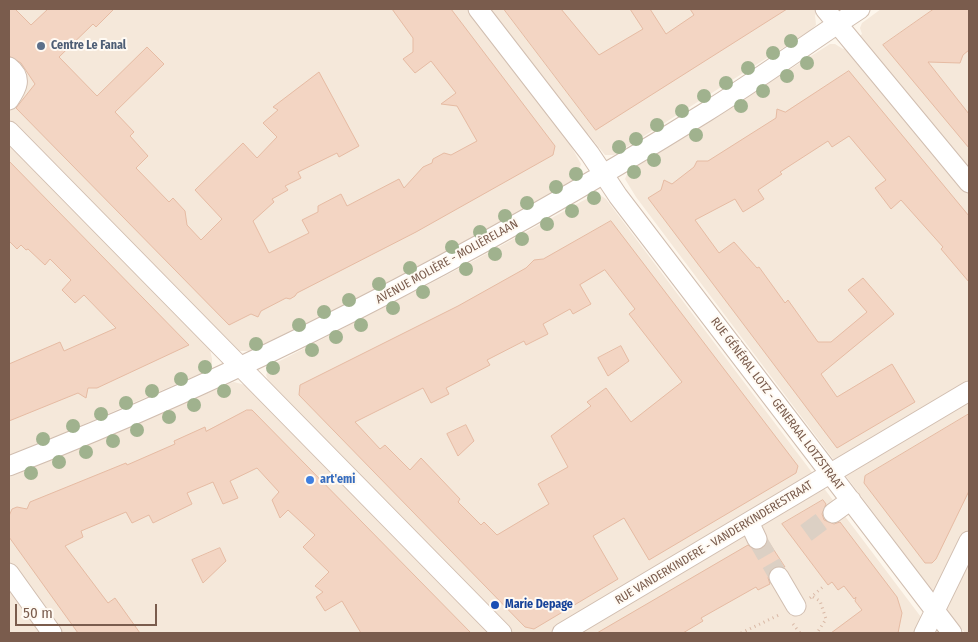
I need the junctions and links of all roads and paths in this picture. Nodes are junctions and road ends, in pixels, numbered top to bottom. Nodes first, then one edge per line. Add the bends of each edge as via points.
1 (478, 9) edge
2 (825, 9) edge
3 (860, 9) edge
4 (838, 24) junction
5 (9, 67) edge
6 (9, 100) edge
7 (9, 131) edge
8 (603, 173) junction
9 (969, 183) edge
10 (241, 366) junction
11 (969, 391) edge
12 (9, 466) edge
13 (830, 474) junction
14 (851, 500) junction
15 (833, 513) tunnel mouth
16 (749, 522) junction
17 (757, 539) tunnel mouth
18 (969, 541) edge
19 (9, 573) edge
20 (779, 577) tunnel mouth
21 (825, 585) dead end
22 (790, 609) joint
23 (936, 610) junction
24 (52, 633) edge
25 (502, 633) edge
26 (562, 633) edge
27 (741, 633) edge
28 (817, 633) edge
29 (924, 633) edge
30 (952, 633) edge

1 - 8 street, RUE GÉNÉRAL LOTZ - GENERAAL LOTZSTRAAT
2 - 4 street
3 - 4 street, AVENUE MOLIÈRE - MOLIÈRELAAN
4 - 8 street, AVENUE MOLIÈRE - MOLIÈRELAAN via 706,112
4 - 9 street
5 - 6 street via 18,88
7 - 10 street
8 - 10 street, AVENUE MOLIÈRE - MOLIÈRELAAN via 466,254
8 - 13 street, RUE GÉNÉRAL LOTZ - GENERAAL LOTZSTRAAT
10 - 12 street, AVENUE MOLIÈRE - MOLIÈRELAAN
10 - 25 street
11 - 13 street, RUE VANDERKINDERE - VANDERKINDERESTRAAT
13 - 14 street, RUE GÉNÉRAL LOTZ - GENERAAL LOTZSTRAAT
13 - 16 street, RUE VANDERKINDERE - VANDERKINDERESTRAAT
14 - 15 street
14 - 23 street, RUE GÉNÉRAL LOTZ - GENERAAL LOTZSTRAAT
16 - 17 street
16 - 26 street, RUE VANDERKINDERE - VANDERKINDERESTRAAT
18 - 23 street
19 - 24 street
20 - 22 street
21 - 28 path via 812,597 820,601 826,619
22 - 27 path
23 - 29 street
23 - 30 street, RUE GÉNÉRAL LOTZ - GENERAAL LOTZSTRAAT

